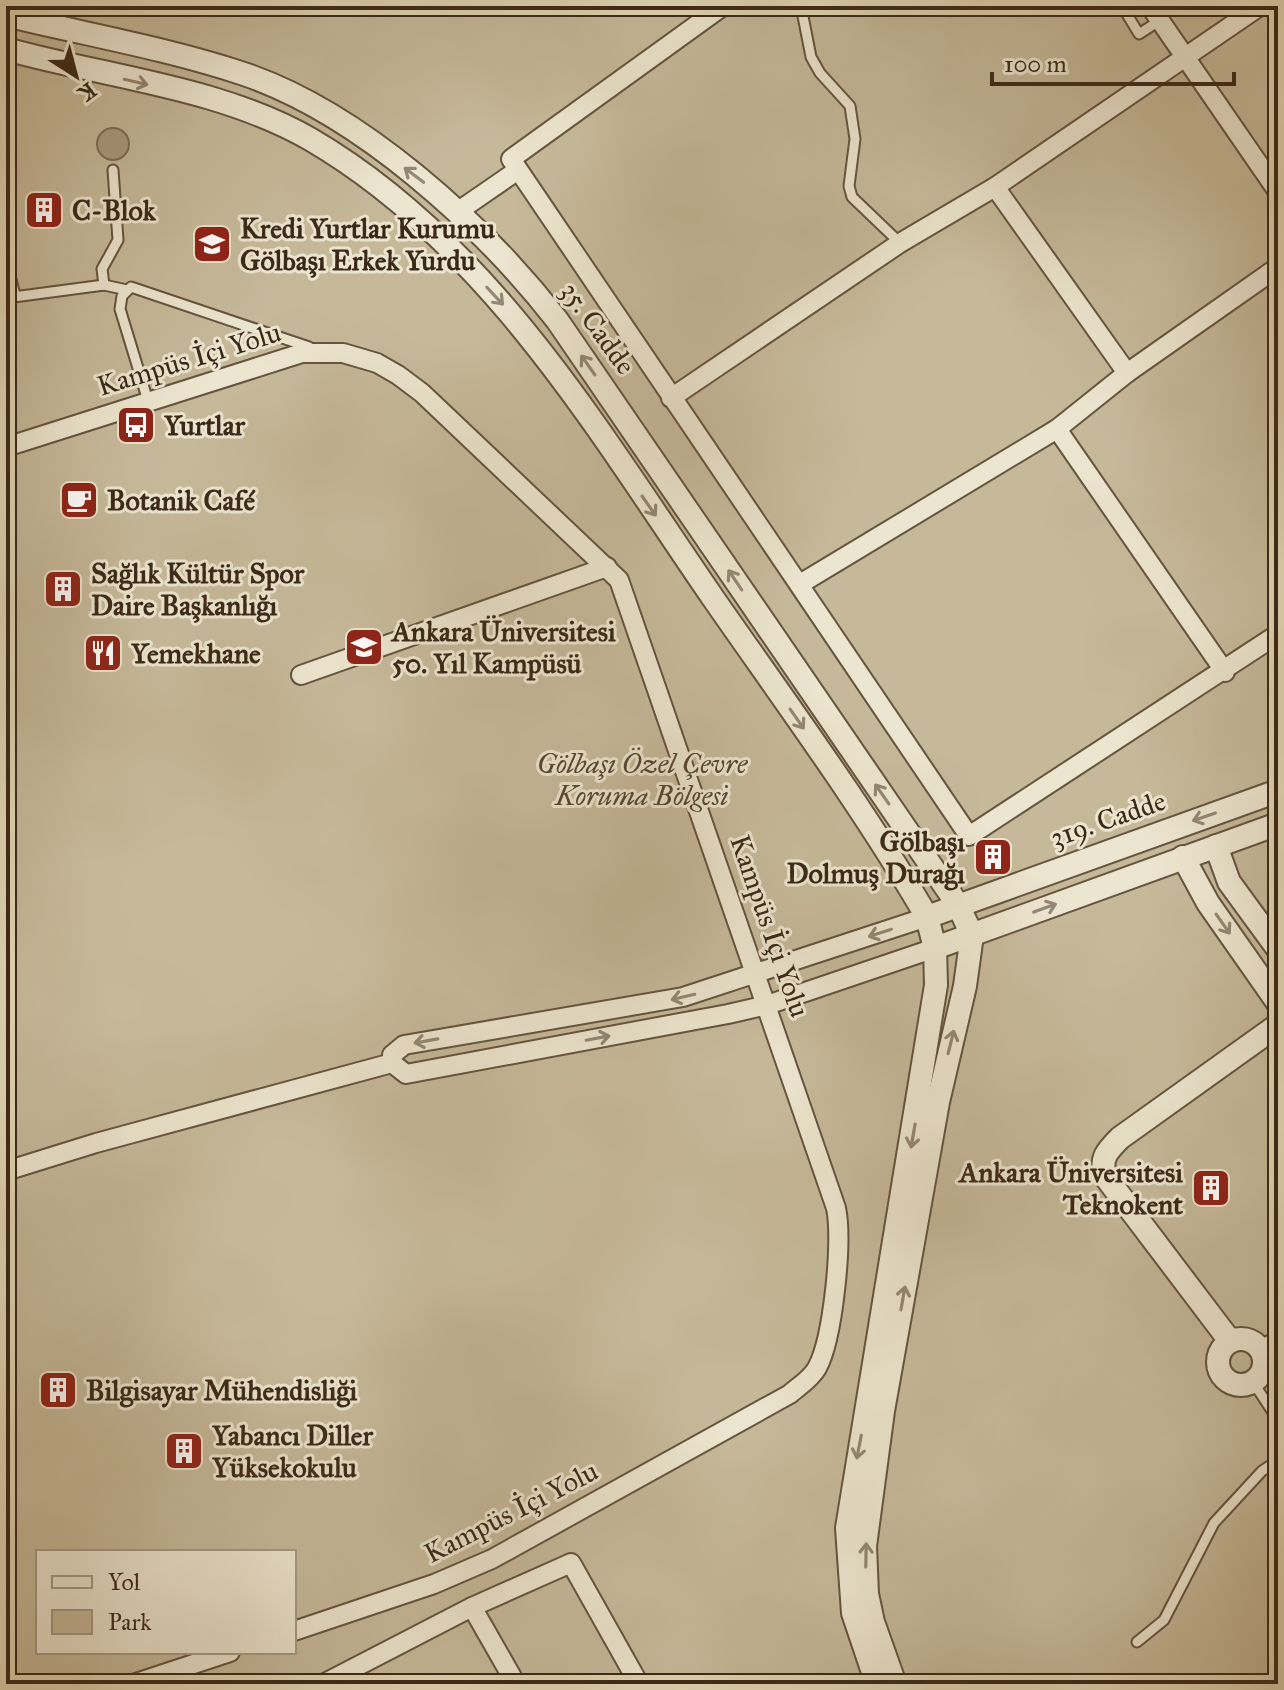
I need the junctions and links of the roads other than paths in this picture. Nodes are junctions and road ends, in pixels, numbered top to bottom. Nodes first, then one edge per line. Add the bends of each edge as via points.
1 (723, 6) edge
2 (801, 6) edge
3 (1122, 6) edge
4 (1260, 6) edge
5 (1154, 13) edge
6 (6, 15) edge
7 (6, 49) edge
8 (1187, 57) junction
9 (113, 170) dead end
10 (518, 170) junction
11 (995, 187) junction
12 (1278, 192) edge
13 (460, 210) junction
14 (900, 243) junction
15 (6, 260) edge
16 (1278, 267) edge
17 (104, 285) junction
18 (127, 290) junction
19 (10, 297) edge
20 (323, 352) junction
21 (1127, 373) junction
22 (671, 398) junction
23 (148, 401) junction
24 (1057, 429) junction
25 (6, 447) edge
26 (607, 567) junction
27 (800, 584) junction
28 (1278, 634) edge
29 (1225, 672) junction
30 (301, 675) dead end
31 (1278, 791) edge
32 (1278, 824) edge
33 (1216, 846) junction
34 (1183, 857) junction
35 (958, 905) junction
36 (927, 917) junction
37 (972, 935) junction
38 (935, 948) junction
39 (1278, 949) edge
40 (756, 972) junction
41 (1278, 1003) edge
42 (767, 1005) junction
43 (1278, 1025) edge
44 (392, 1063) junction
45 (6, 1171) edge
46 (1269, 1340) edge
47 (1230, 1341) junction
48 (1253, 1382) junction
49 (1278, 1420) edge
50 (1278, 1460) edge
51 (472, 1607) junction
52 (296, 1630) edge
53 (1137, 1642) dead end
54 (224, 1654) edge
55 (133, 1684) edge
56 (323, 1684) edge
57 (516, 1684) edge
58 (639, 1684) edge
59 (877, 1684) edge
60 (895, 1684) edge

1 - 10 street via 511,159
2 - 14 lane via 811,57 850,106 855,139 852,197
3 - 5 lane via 1139,34
4 - 8 street
5 - 8 street
13 -> 6 street, 35. Cadde via 375,145 267,83
7 -> 36 street via 256,114 312,140 432,231 514,317 565,384 818,749
8 - 11 street
8 - 12 street
9 - 17 lane via 118,240 102,269
10 - 13 street
10 - 22 street
11 - 14 street
11 - 21 street
35 -> 13 street, 35. Cadde via 557,320
14 - 22 street
15 - 19 lane
16 - 21 street
17 - 18 lane
17 - 19 lane
18 - 20 lane via 139,288
18 - 23 lane via 120,309
20 - 23 street, Kampüs İçi Yolu via 283,358
20 - 26 street, Kampüs İçi Yolu via 377,363 422,393
21 - 24 street
22 - 27 street
23 - 25 street, Kampüs İçi Yolu
24 - 27 street
24 - 29 street
26 - 30 street
26 - 40 street, Kampüs İçi Yolu via 633,611
27 - 29 street via 969,836
28 - 29 street
31 -> 35 street, 319. Cadde
32 - 33 street
33 - 34 street
33 - 39 street via 1229,882
37 -> 34 street
34 -> 41 street via 1208,903
35 - 36 street, 319. Cadde
35 - 37 street, 35. Cadde
36 - 38 street
36 -> 40 street
37 - 38 street
60 -> 37 street via 867,1594 871,1485
38 - 42 street
38 -> 59 street via 936,985 847,1528 853,1613
40 - 42 street, Kampüs İçi Yolu
40 -> 44 street via 683,997 404,1045 392,1055
44 -> 42 street via 406,1074 421,1072
42 - 52 street, Kampüs İçi Yolu via 841,1229 817,1367 790,1394 492,1559
43 - 47 street via 1120,1138 1102,1164 1105,1176
44 - 45 street
46 - 47 street
46 - 48 street via 1264,1370
47 - 48 street via 1220,1352 1221,1373 1231,1383
48 - 49 lane
50 - 53 lane via 1214,1523 1164,1620
51 - 56 street
51 - 57 street
51 - 58 street via 571,1563
54 - 55 street

